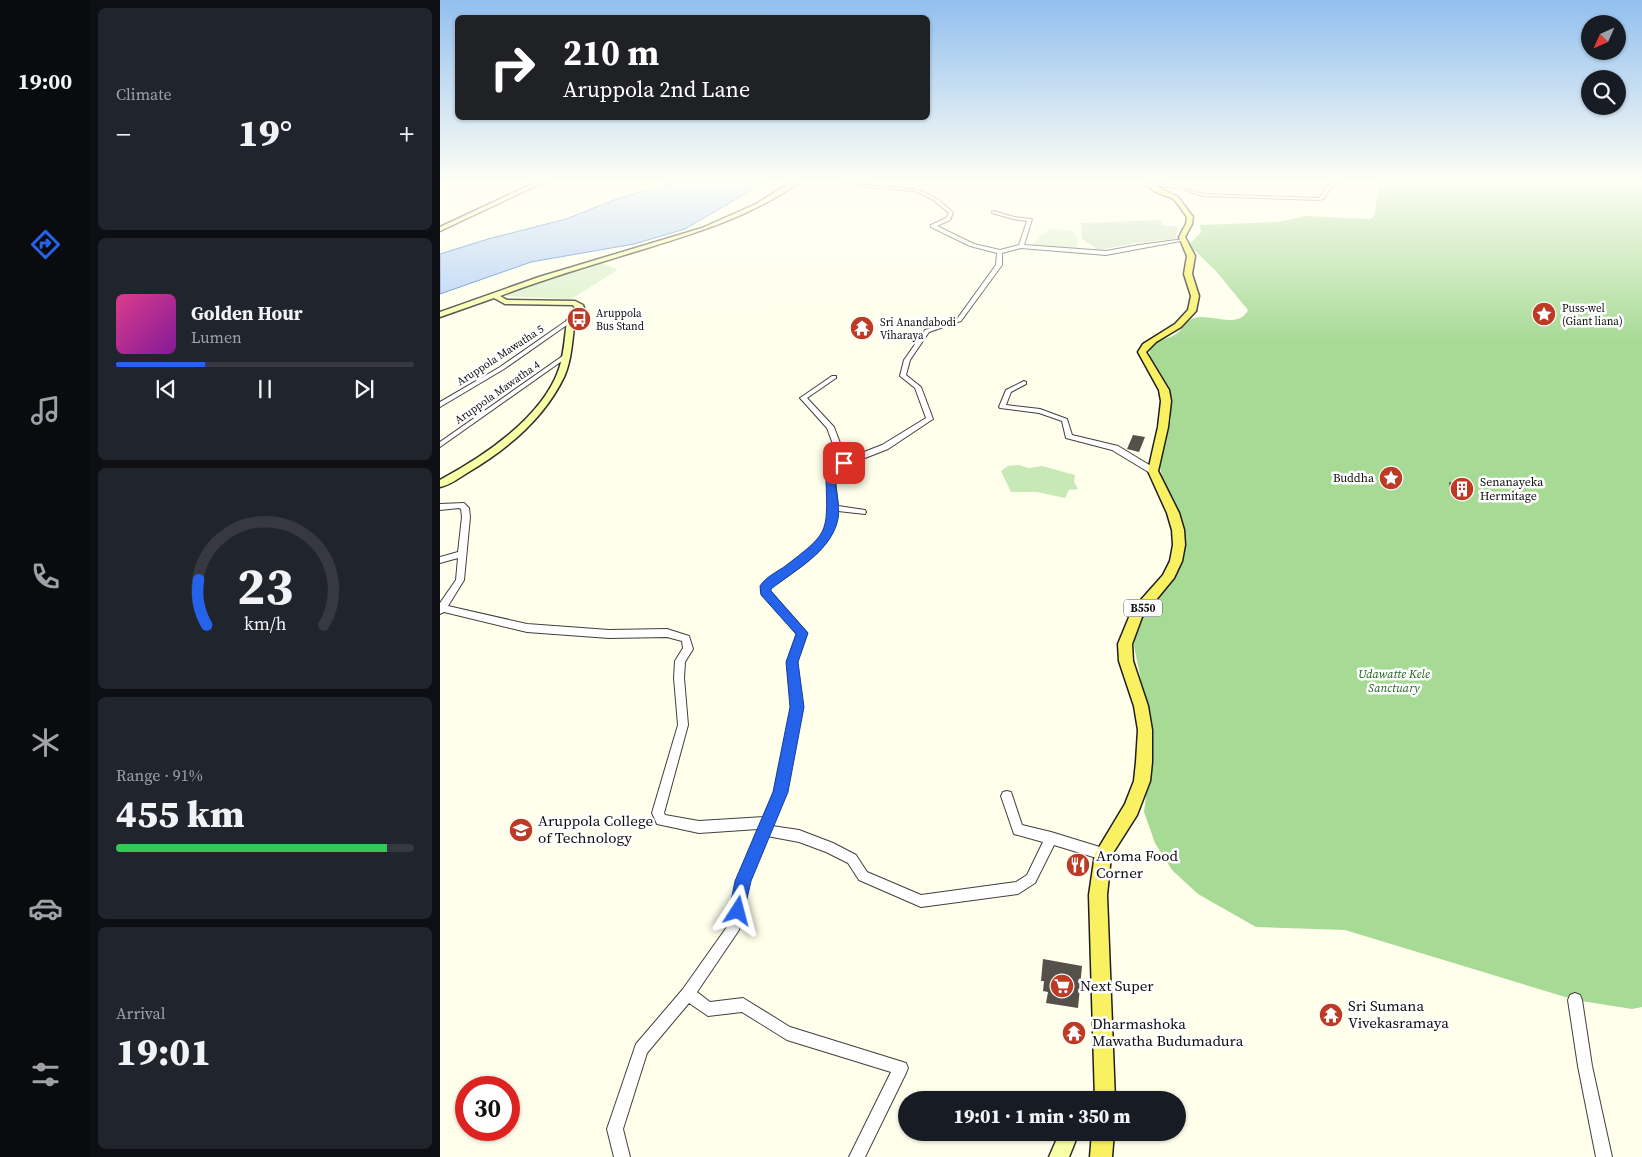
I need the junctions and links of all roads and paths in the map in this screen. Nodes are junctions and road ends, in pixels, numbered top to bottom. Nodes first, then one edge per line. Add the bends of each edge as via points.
1 (687, 234) edge
2 (949, 234) edge
3 (1026, 234) edge
4 (1183, 234) edge
5 (1184, 240) junction
6 (1022, 246) junction
7 (1000, 252) junction
8 (494, 295) junction
9 (440, 315) edge
10 (571, 320) junction
11 (566, 356) junction
12 (834, 377) dead end
13 (1024, 383) dead end
14 (440, 405) edge
15 (440, 444) edge
16 (844, 463) junction
17 (1153, 471) junction
18 (440, 484) edge
19 (440, 507) edge
20 (833, 508) junction
21 (862, 512) dead end
22 (463, 554) junction
23 (440, 560) edge
24 (442, 609) edge
25 (1007, 796) dead end
26 (764, 827) junction
27 (1050, 838) junction
28 (1102, 854) junction
29 (688, 994) junction
30 (1575, 1000) dead end
31 (1102, 1091) edge
32 (1066, 1141) edge
33 (1102, 1141) edge
34 (622, 1157) edge
35 (857, 1157) edge
36 (1059, 1157) edge
37 (1101, 1157) edge
38 (1604, 1157) edge

1 - 8 street
2 - 7 street via 972,245
3 - 6 street
4 - 5 main road
5 - 6 street via 1106,252
5 - 17 main road via 1190,254 1188,274 1195,301 1174,331 1146,344 1142,352 1159,379 1166,401 1164,427
6 - 7 street
7 - 16 street via 999,265 959,320 927,331 907,360 903,376 918,387 930,418 884,447
8 - 9 street
8 - 10 street via 504,302 575,303 581,312
10 - 11 street
10 - 14 street, Aruppola Mawatha 5 via 502,368
11 - 15 street, Aruppola Mawatha 4
11 - 18 street via 550,395 517,431 490,455
12 - 16 street via 803,398 830,427
13 - 17 street via 1008,391 1002,407 1040,411 1065,420 1069,436 1115,448
16 - 20 street via 830,480
17 - 28 main road, B550 via 1173,513 1179,546 1168,578 1137,614 1125,644 1126,661 1141,706 1145,730 1142,781 1131,809
19 - 22 street via 461,505 465,508
20 - 21 street
20 - 26 street via 833,521 817,547 766,586 765,592 802,633 792,662 797,707 780,792
22 - 23 street
22 - 24 street via 460,580
24 - 26 street via 526,628 609,634 667,633 686,639 688,649 680,661 678,678 683,725 658,813 661,820 699,827
25 - 27 street via 1018,830
26 - 27 street via 829,847 852,859 862,876 920,900 1018,888 1031,879
26 - 29 street via 743,881 735,926
27 - 28 street
28 - 31 main road, B550 via 1098,895
29 - 34 street via 642,1049 614,1129
29 - 35 street via 708,1008 743,1005 787,1033 901,1068
30 - 38 street via 1584,1066
32 - 36 street
33 - 37 main road

